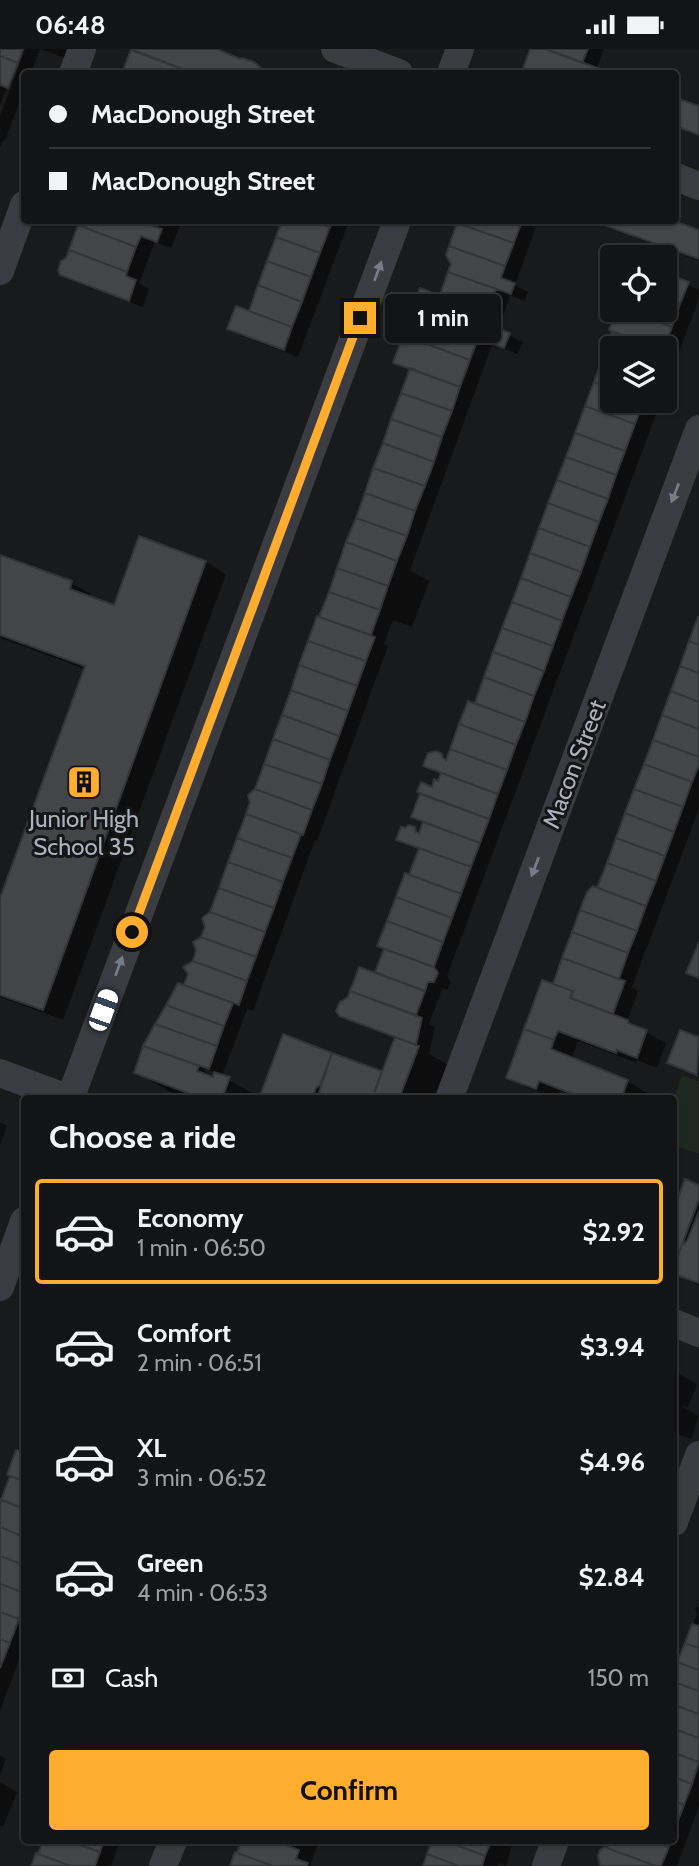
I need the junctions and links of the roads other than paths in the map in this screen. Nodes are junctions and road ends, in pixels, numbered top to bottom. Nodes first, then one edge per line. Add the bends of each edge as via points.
1 (82, 49) edge
2 (335, 49) edge
3 (460, 49) edge
4 (74, 70) edge
5 (391, 70) edge
6 (452, 70) edge
7 (679, 178) edge
8 (699, 186) edge
9 (21, 213) edge
10 (396, 224) edge
11 (0, 271) edge
12 (699, 429) edge
13 (0, 1073) edge
14 (59, 1095) edge
15 (71, 1095) edge
16 (450, 1095) edge
17 (21, 1229) edge
18 (0, 1287) edge
19 (677, 1324) edge
20 (699, 1332) edge
21 (699, 1455) edge
22 (677, 1515) edge
23 (172, 1844) edge
24 (554, 1844) edge
25 (163, 1866) edge
26 (546, 1866) edge

1 - 4 street
2 - 5 street
3 - 6 street
7 - 8 street
9 - 11 street
15 -> 10 street
12 -> 16 street, Macon Street
13 - 14 street
17 - 18 street
19 - 20 street
21 - 22 street
23 - 25 street
24 - 26 street

